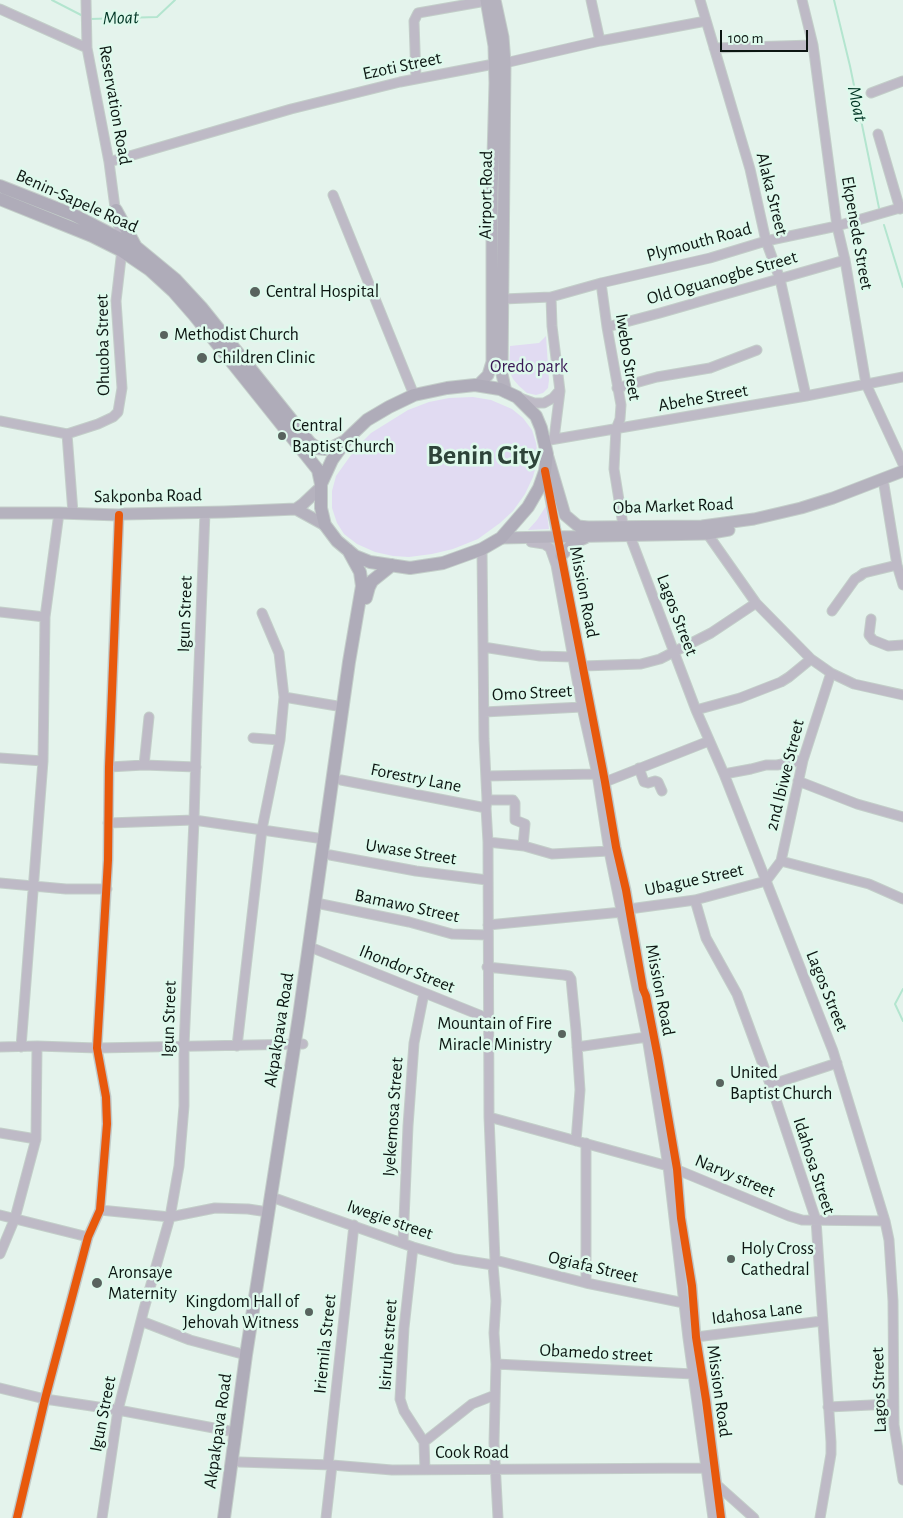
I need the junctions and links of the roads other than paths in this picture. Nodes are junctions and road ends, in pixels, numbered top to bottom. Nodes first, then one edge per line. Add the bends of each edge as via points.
1 (86, 0) edge
2 (489, 0) edge
3 (591, 0) edge
4 (700, 0) edge
5 (802, 0) edge
6 (0, 9) edge
7 (706, 21) junction
8 (600, 41) junction
9 (813, 45) junction
10 (87, 48) junction
11 (714, 48) junction
12 (500, 63) junction
13 (416, 79) junction
14 (903, 81) edge
15 (871, 93) dead end
16 (878, 134) dead end
17 (109, 162) junction
18 (0, 186) edge
19 (333, 195) dead end
20 (0, 199) edge
21 (901, 208) edge
22 (116, 213) junction
23 (837, 226) junction
24 (114, 240) junction
25 (766, 240) junction
26 (136, 247) junction
27 (845, 260) junction
28 (780, 279) junction
29 (601, 283) junction
30 (551, 297) junction
31 (503, 298) junction
32 (607, 327) junction
33 (757, 350) dead end
34 (903, 377) edge
35 (866, 384) junction
36 (478, 385) junction
37 (617, 388) junction
38 (560, 391) junction
39 (512, 394) junction
40 (414, 395) junction
41 (806, 396) junction
42 (0, 421) edge
43 (616, 430) junction
44 (67, 434) junction
45 (347, 440) junction
46 (548, 445) junction
47 (903, 464) edge
48 (545, 470) junction
49 (903, 470) edge
50 (903, 478) edge
51 (321, 485) junction
52 (884, 485) junction
53 (296, 509) junction
54 (205, 512) junction
55 (59, 513) junction
56 (73, 513) junction
57 (0, 514) edge
58 (119, 515) junction
59 (325, 525) junction
60 (623, 525) junction
61 (704, 530) junction
62 (558, 536) junction
63 (590, 536) junction
64 (630, 536) junction
65 (505, 538) junction
66 (482, 549) junction
67 (348, 550) junction
68 (561, 556) junction
69 (392, 565) junction
70 (897, 565) junction
71 (903, 583) edge
72 (756, 603) junction
73 (832, 611) dead end
74 (0, 612) edge
75 (262, 613) dead end
76 (45, 617) junction
77 (871, 619) dead end
78 (903, 645) edge
79 (482, 647) junction
80 (674, 651) junction
81 (573, 657) junction
82 (811, 658) junction
83 (583, 666) junction
84 (830, 673) junction
85 (903, 695) edge
86 (284, 697) junction
87 (344, 707) junction
88 (582, 707) junction
89 (696, 710) junction
90 (484, 712) junction
91 (149, 717) dead end
92 (253, 738) dead end
93 (280, 740) junction
94 (708, 741) junction
95 (0, 758) edge
96 (803, 760) junction
97 (43, 761) junction
98 (144, 765) junction
99 (109, 767) junction
100 (196, 767) junction
101 (639, 768) junction
102 (596, 774) junction
103 (724, 774) junction
104 (486, 776) junction
105 (341, 780) junction
106 (798, 781) junction
107 (605, 782) junction
108 (662, 791) dead end
109 (487, 804) junction
110 (903, 817) edge
111 (194, 820) junction
112 (108, 823) junction
113 (262, 830) junction
114 (324, 839) junction
115 (488, 842) junction
116 (523, 846) junction
117 (609, 850) junction
118 (330, 855) junction
119 (781, 861) junction
120 (487, 880) junction
121 (766, 881) junction
122 (0, 883) edge
123 (34, 886) junction
124 (107, 889) junction
125 (903, 898) edge
126 (695, 900) junction
127 (322, 904) junction
128 (625, 911) junction
129 (488, 925) junction
130 (487, 935) junction
131 (315, 949) junction
132 (487, 967) junction
133 (424, 993) junction
134 (487, 1018) junction
135 (647, 1036) junction
136 (299, 1045) junction
137 (37, 1046) junction
138 (184, 1046) junction
139 (236, 1046) junction
140 (0, 1047) edge
141 (21, 1047) junction
142 (577, 1047) junction
143 (97, 1048) junction
144 (837, 1063) junction
145 (770, 1085) junction
146 (489, 1117) junction
147 (0, 1133) edge
148 (36, 1139) junction
149 (576, 1141) junction
150 (586, 1143) junction
151 (673, 1168) junction
152 (278, 1199) junction
153 (100, 1210) junction
154 (268, 1212) junction
155 (0, 1215) edge
156 (170, 1216) junction
157 (14, 1218) junction
158 (816, 1220) junction
159 (885, 1221) junction
160 (354, 1225) junction
161 (88, 1237) junction
162 (403, 1243) junction
163 (413, 1247) junction
164 (0, 1254) edge
165 (494, 1263) junction
166 (586, 1283) junction
167 (898, 1301) edge
168 (684, 1303) junction
169 (140, 1321) junction
170 (822, 1321) junction
171 (696, 1337) junction
172 (246, 1355) junction
173 (496, 1364) junction
174 (693, 1374) junction
175 (0, 1388) edge
176 (496, 1394) junction
177 (45, 1399) junction
178 (893, 1404) junction
179 (828, 1407) junction
180 (118, 1410) junction
181 (235, 1432) junction
182 (424, 1442) junction
183 (239, 1462) junction
184 (330, 1465) junction
185 (706, 1468) junction
186 (425, 1470) junction
187 (496, 1470) junction
188 (903, 1480) edge
189 (716, 1484) junction
190 (17, 1518) edge
191 (102, 1518) edge
192 (224, 1518) edge
193 (230, 1518) edge
194 (326, 1518) edge
195 (498, 1518) edge
196 (713, 1518) edge
197 (721, 1518) edge
198 (754, 1518) edge
199 (820, 1518) edge

1 - 10 street, Reservation Road
2 - 12 main road, Airport Road via 502,37
2 - 13 street via 418,13 414,21
3 - 8 street
4 - 7 street, Alaka Street
5 - 9 street, Ekpenede Street
6 - 10 street
7 - 8 street, Ezoti Street
7 - 11 street, Alaka Street
8 - 12 street, Ezoti Street
9 - 11 street
9 - 23 street, Ekpenede Street
10 - 17 street, Reservation Road
11 - 25 street, Alaka Street via 750,169
12 - 13 street, Ezoti Street
12 - 31 main road, Airport Road
12 - 36 main road, Airport Road via 492,362 488,375
13 - 17 street, Ezoti Street via 291,109
14 - 15 street
16 - 21 street
17 - 22 street, Reservation Road
18 - 24 highway, Benin-Sapele Road via 74,215
19 - 40 street
20 - 24 highway, Benin-Sapele Road via 92,236
21 - 23 street, Plymouth Road
22 - 24 highway
22 - 24 street, Reservation Road
22 - 26 highway
23 - 25 street, Plymouth Road
23 - 27 street, Ekpenede Street
24 - 26 highway, Benin-Sapele Road
24 - 44 street, Ohuoba Street via 122,388 118,412 98,424
24 - 51 highway, Benin-Sapele Road via 173,291 194,315 318,470
25 - 28 street, Alaka Street
25 - 29 street, Plymouth Road via 710,258
26 - 45 highway, Benin-Sapele Road via 176,280 201,307 310,443 325,449
27 - 28 street, Old Oguanogbe Street
27 - 35 street, Ekpenede Street
28 - 32 street, Old Oguanogbe Street
28 - 41 street, Alaka Street
29 - 30 street, Plymouth Road
29 - 32 street, Iwebo Street
30 - 31 street, Plymouth Road
30 - 38 street
31 - 39 main road, Airport Road via 502,374
32 - 37 street, Iwebo Street
33 - 37 street via 710,368
34 - 35 street, Abehe Street
35 - 41 street, Abehe Street
35 - 47 street, Ekpenede Street
36 - 39 highway
36 - 40 highway
37 - 43 street, Iwebo Street via 621,405
38 - 39 street via 544,403 534,403
38 - 46 street
39 - 46 highway via 536,416
40 - 45 highway via 367,420
41 - 43 street, Abehe Street
42 - 44 street, Ohuoba Street
43 - 46 street, Abehe Street
43 - 60 street, Iwebo Street via 614,469
44 - 56 street
45 - 51 highway via 332,460
46 - 48 highway
46 - 60 main road, Oba Market Road via 565,515 578,526
48 - 62 street, Mission Road
48 - 65 highway via 540,488
49 - 61 main road, Oba Market Road via 801,508
50 - 52 main road, Oba Market Road
51 - 53 main road
51 - 59 highway
52 - 61 main road, Oba Market Road via 804,514 758,525
52 - 70 street
53 - 54 main road, Sakponba Road
53 - 59 main road
54 - 58 main road, Sakponba Road
54 - 100 street, Igun Street
55 - 56 main road, Sakponba Road
55 - 57 main road, Sakponba Road
55 - 76 street
56 - 58 main road, Sakponba Road
58 - 99 street
59 - 67 highway via 337,542
60 - 61 main road, Oba Market Road
61 - 64 main road, Oba Market Road
61 - 72 street
62 - 63 main road, Oba Market Road
62 - 65 main road, Oba Market Road
62 - 68 street, Mission Road
63 - 64 main road, Oba Market Road
63 - 68 main road via 573,543
64 - 80 street, Lagos Street
65 - 66 highway
65 - 81 street, Mission Road via 544,544 550,548
66 - 69 highway via 443,563 410,568
66 - 79 street
67 - 69 highway via 370,562
67 - 87 highway, Akpakpava Road via 360,572 362,586
68 - 83 street, Mission Road
69 - 105 highway, Akpakpava Road via 372,581 367,594
70 - 71 street
70 - 73 street via 864,573 855,579
72 - 80 street via 711,633
72 - 82 street
74 - 76 street
75 - 86 street via 279,653
76 - 97 street
77 - 78 street via 869,635 873,640 888,646
79 - 81 street via 540,656
79 - 90 street
80 - 83 street via 641,664
80 - 89 street, Lagos Street
81 - 88 street, Mission Road
82 - 84 street
82 - 89 street via 781,682
83 - 107 street, Mission Road
84 - 85 street via 854,684
84 - 96 street, 2nd Ibiwe Street
86 - 87 street
86 - 93 street
87 - 114 highway, Akpakpava Road
88 - 90 street, Omo Street
88 - 102 street, Mission Road
89 - 94 street, Lagos Street
90 - 104 street
91 - 98 street
92 - 93 street
93 - 113 street
94 - 101 street
94 - 103 street, Lagos Street
95 - 97 street
96 - 103 street
96 - 106 street, 2nd Ibiwe Street
97 - 123 street
98 - 99 street
98 - 100 street
99 - 112 street
100 - 111 street, Igun Street
101 - 107 street
101 - 108 street via 644,782 658,782
102 - 104 street
102 - 117 street, Mission Road
103 - 121 street, Lagos Street
104 - 109 street
105 - 109 street, Forestry Lane
105 - 118 highway, Akpakpava Road
106 - 110 street via 857,804
106 - 119 street, 2nd Ibiwe Street
107 - 128 street, Mission Road
109 - 115 street
109 - 116 street, Forestry Lane via 513,800 515,820 525,824
111 - 112 street
111 - 113 street
111 - 138 street, Igun Street
112 - 124 street
113 - 114 street
113 - 139 street
114 - 136 highway, Akpakpava Road
115 - 116 street
115 - 120 street
116 - 117 street via 552,854
117 - 128 street, Mission Road
118 - 120 street, Uwase Street
118 - 127 highway, Akpakpava Road
119 - 121 street, 2nd Ibiwe Street
119 - 125 street via 869,884
120 - 129 street
121 - 126 street, Ubague Street
121 - 144 street, Lagos Street
122 - 123 street
123 - 124 street
123 - 141 street
124 - 143 street
126 - 128 street, Ubague Street
126 - 145 street, Idahosa Street via 706,938 737,994
127 - 130 street, Bamawo Street via 452,934
127 - 131 highway, Akpakpava Road
128 - 129 street, Ubague Street
128 - 135 street, Mission Road
128 - 151 street, Mission Road via 658,1058
129 - 130 street
130 - 132 street
131 - 133 street, Ihondor Street
131 - 136 highway, Akpakpava Road
132 - 134 street
132 - 142 street via 568,976 571,979
133 - 134 street, Ihondor Street
133 - 162 street, Iyekemosa Street via 414,1043
134 - 146 street
135 - 142 street
135 - 151 street, Mission Road
136 - 139 street
136 - 152 highway, Akpakpava Road
136 - 154 highway, Akpakpava Road
137 - 141 street
137 - 143 street
137 - 148 street
138 - 139 street
138 - 143 street
138 - 156 street, Igun Street via 180,1158
140 - 141 street
142 - 149 street via 580,1090
143 - 153 street via 106,1097 107,1124
144 - 145 street
144 - 159 street, Lagos Street
145 - 158 street, Idahosa Street
146 - 149 street, Narvy street
146 - 165 street
147 - 148 street
148 - 157 street
149 - 150 street, Narvy street
150 - 151 street, Narvy street
150 - 166 street
151 - 158 street, Narvy street via 789,1216
151 - 168 street, Mission Road
151 - 171 street, Mission Road via 692,1286
152 - 160 street, Iwegie street
152 - 183 highway, Akpakpava Road
153 - 156 street
153 - 161 street
154 - 156 street via 214,1208
154 - 172 highway, Akpakpava Road
155 - 157 street
156 - 169 street, Igun Street
157 - 161 street
157 - 164 street
158 - 159 street, Narvy street
158 - 170 street, Idahosa Street
159 - 167 street, Lagos Street
160 - 162 street, Iwegie street
160 - 184 street, Iriemila Street
161 - 177 street
162 - 163 street, Iwegie street
163 - 165 street, Iwegie street via 454,1258
163 - 182 street, Isiruhe street via 400,1399
165 - 166 street, Ogiafa Street
165 - 173 street
166 - 168 street, Ogiafa Street
167 - 178 street, Lagos Street
168 - 174 street, Mission Road
169 - 172 street via 190,1340
169 - 180 street, Igun Street
170 - 171 street, Idahosa Lane
170 - 179 street, Idahosa Street
171 - 189 street, Mission Road
172 - 181 highway, Akpakpava Road
173 - 174 street, Obamedo street
173 - 176 street
174 - 185 street, Mission Road
175 - 177 street
176 - 182 street via 472,1404
176 - 187 street
177 - 180 street
177 - 190 street
178 - 179 street
178 - 188 street, Lagos Street
179 - 199 street, Idahosa Street via 831,1454
180 - 181 street
180 - 191 street, Igun Street
181 - 192 highway, Akpakpava Road
182 - 186 street
183 - 184 street, Cook Road
183 - 193 highway, Akpakpava Road
184 - 186 street, Cook Road
184 - 194 street, Iriemila Street
185 - 187 street, Cook Road
185 - 196 street, Mission Road
186 - 187 street, Cook Road
187 - 195 street
189 - 197 street, Mission Road
189 - 198 street

